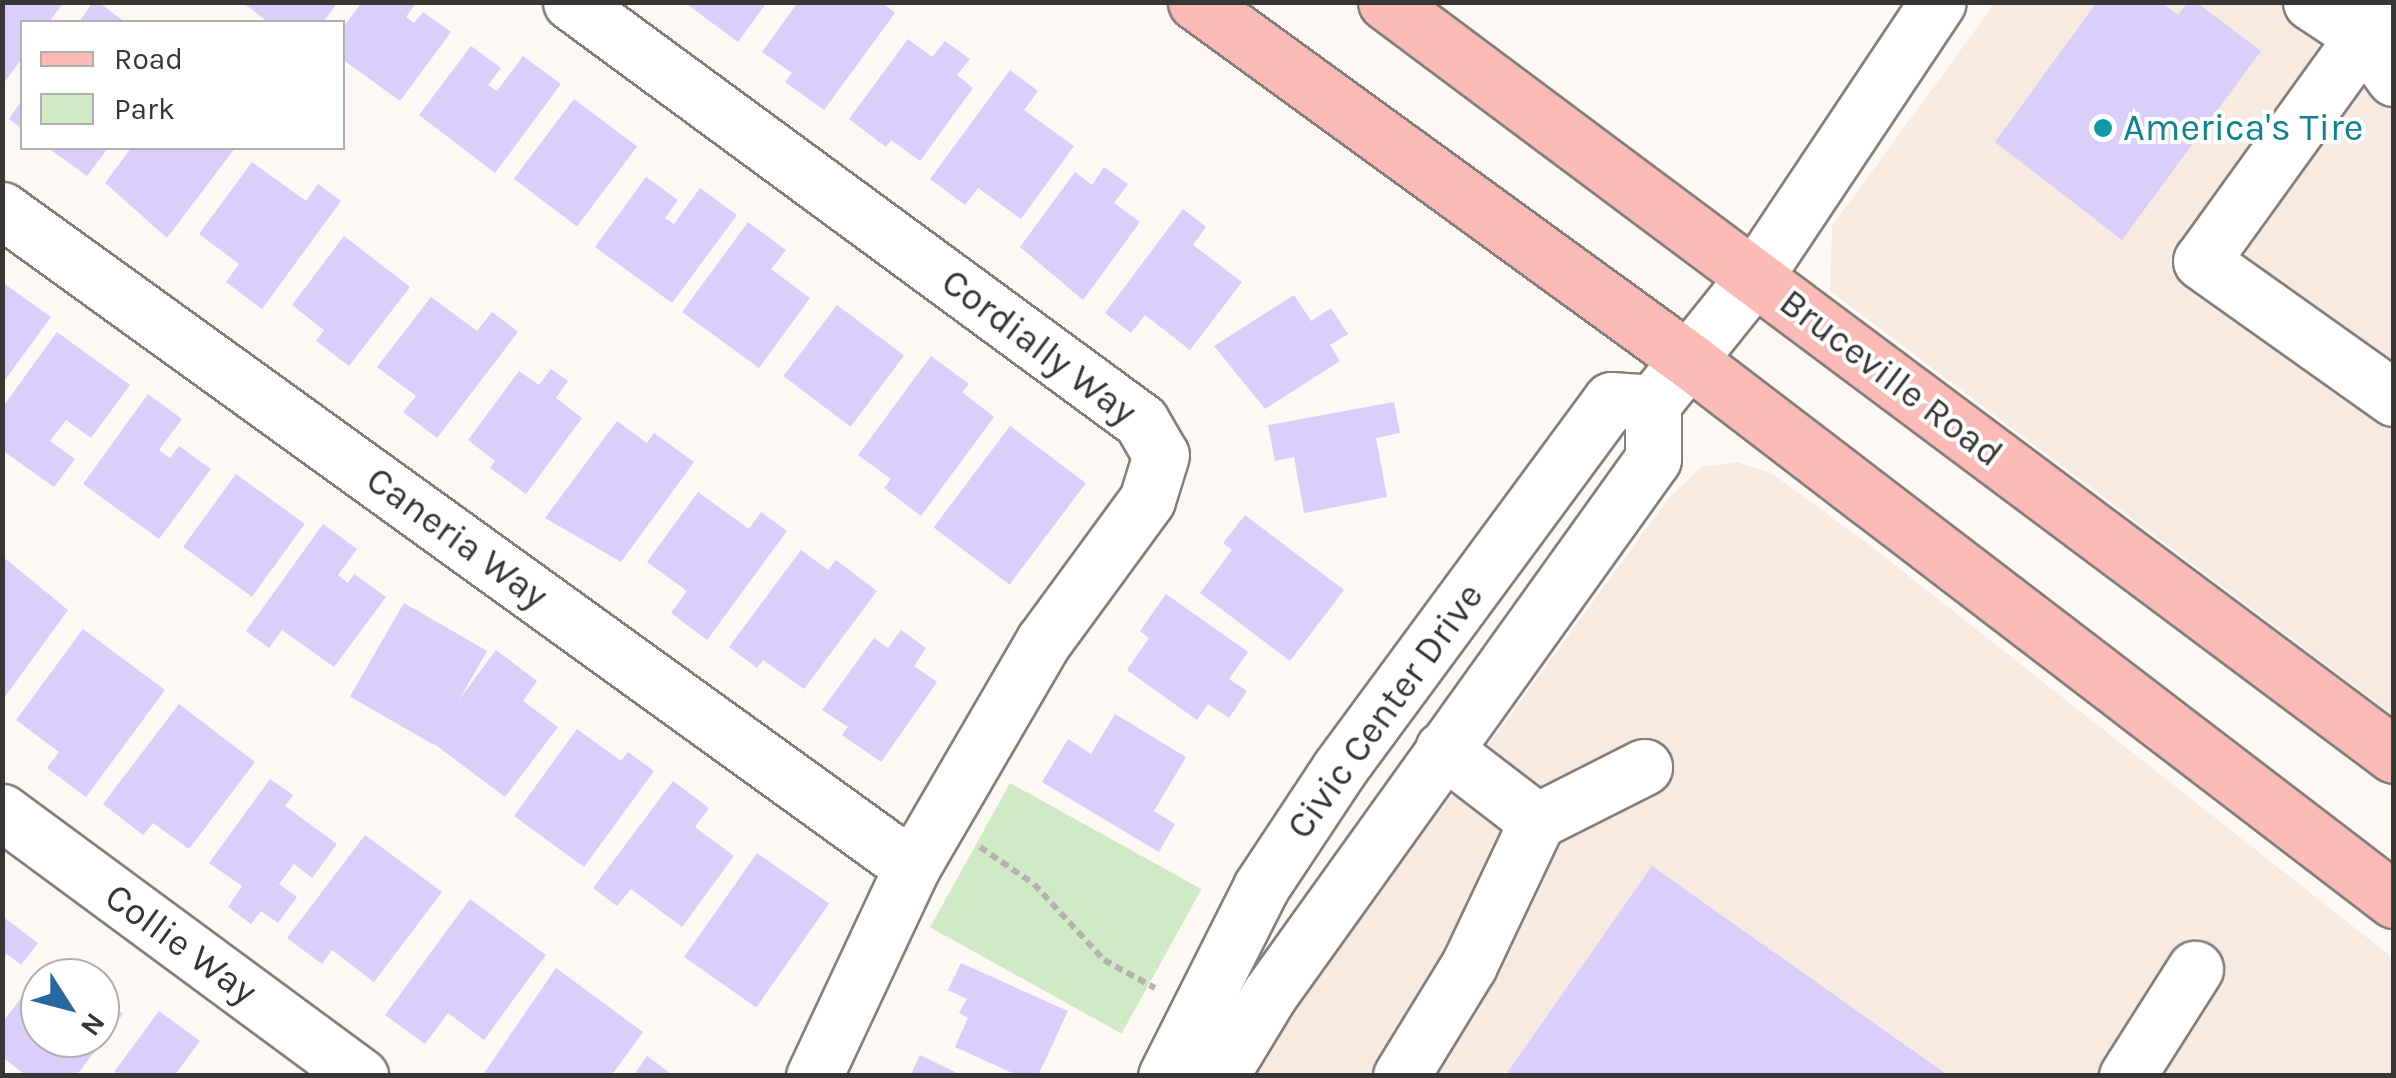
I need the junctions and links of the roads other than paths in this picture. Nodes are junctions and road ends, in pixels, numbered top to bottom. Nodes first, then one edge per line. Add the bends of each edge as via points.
1 (571, 2) edge
2 (1196, 2) edge
3 (1386, 2) edge
4 (1938, 2) edge
5 (2311, 2) edge
6 (2382, 39) edge
7 (2, 210) edge
8 (1756, 276) junction
9 (1690, 361) junction
10 (2394, 398) edge
11 (1654, 403) junction
12 (2154, 716) junction
13 (1443, 750) junction
14 (2394, 755) edge
15 (1644, 767) dead end
16 (2, 812) edge
17 (1537, 821) junction
18 (2394, 862) edge
19 (912, 866) junction
20 (2394, 900) edge
21 (2195, 969) dead end
22 (360, 1076) edge
23 (814, 1076) edge
24 (1166, 1076) edge
25 (1220, 1076) edge
26 (1401, 1076) edge
27 (2127, 1076) edge

1 - 19 street, Cordially Way via 1141,421 1154,437 1160,466 1147,500 1043,642
2 - 9 main road
3 - 8 main road, Bruceville Road
4 - 8 street
5 - 6 street
6 - 10 street via 2201,261
7 - 19 street, Caneria Way
8 - 9 street
8 - 14 main road, Bruceville Road
9 - 11 street
9 - 12 main road
11 - 13 street, Civic Center Drive via 1653,458
11 - 24 street, Civic Center Drive via 1611,400 1339,770 1262,886
12 - 18 main road via 2277,774
12 - 20 main road
13 - 17 street
13 - 25 street, Civic Center Drive via 1269,995
15 - 17 street
16 - 22 street, Collie Way
17 - 26 street via 1469,965
19 - 23 street, Cordially Way
21 - 27 street

